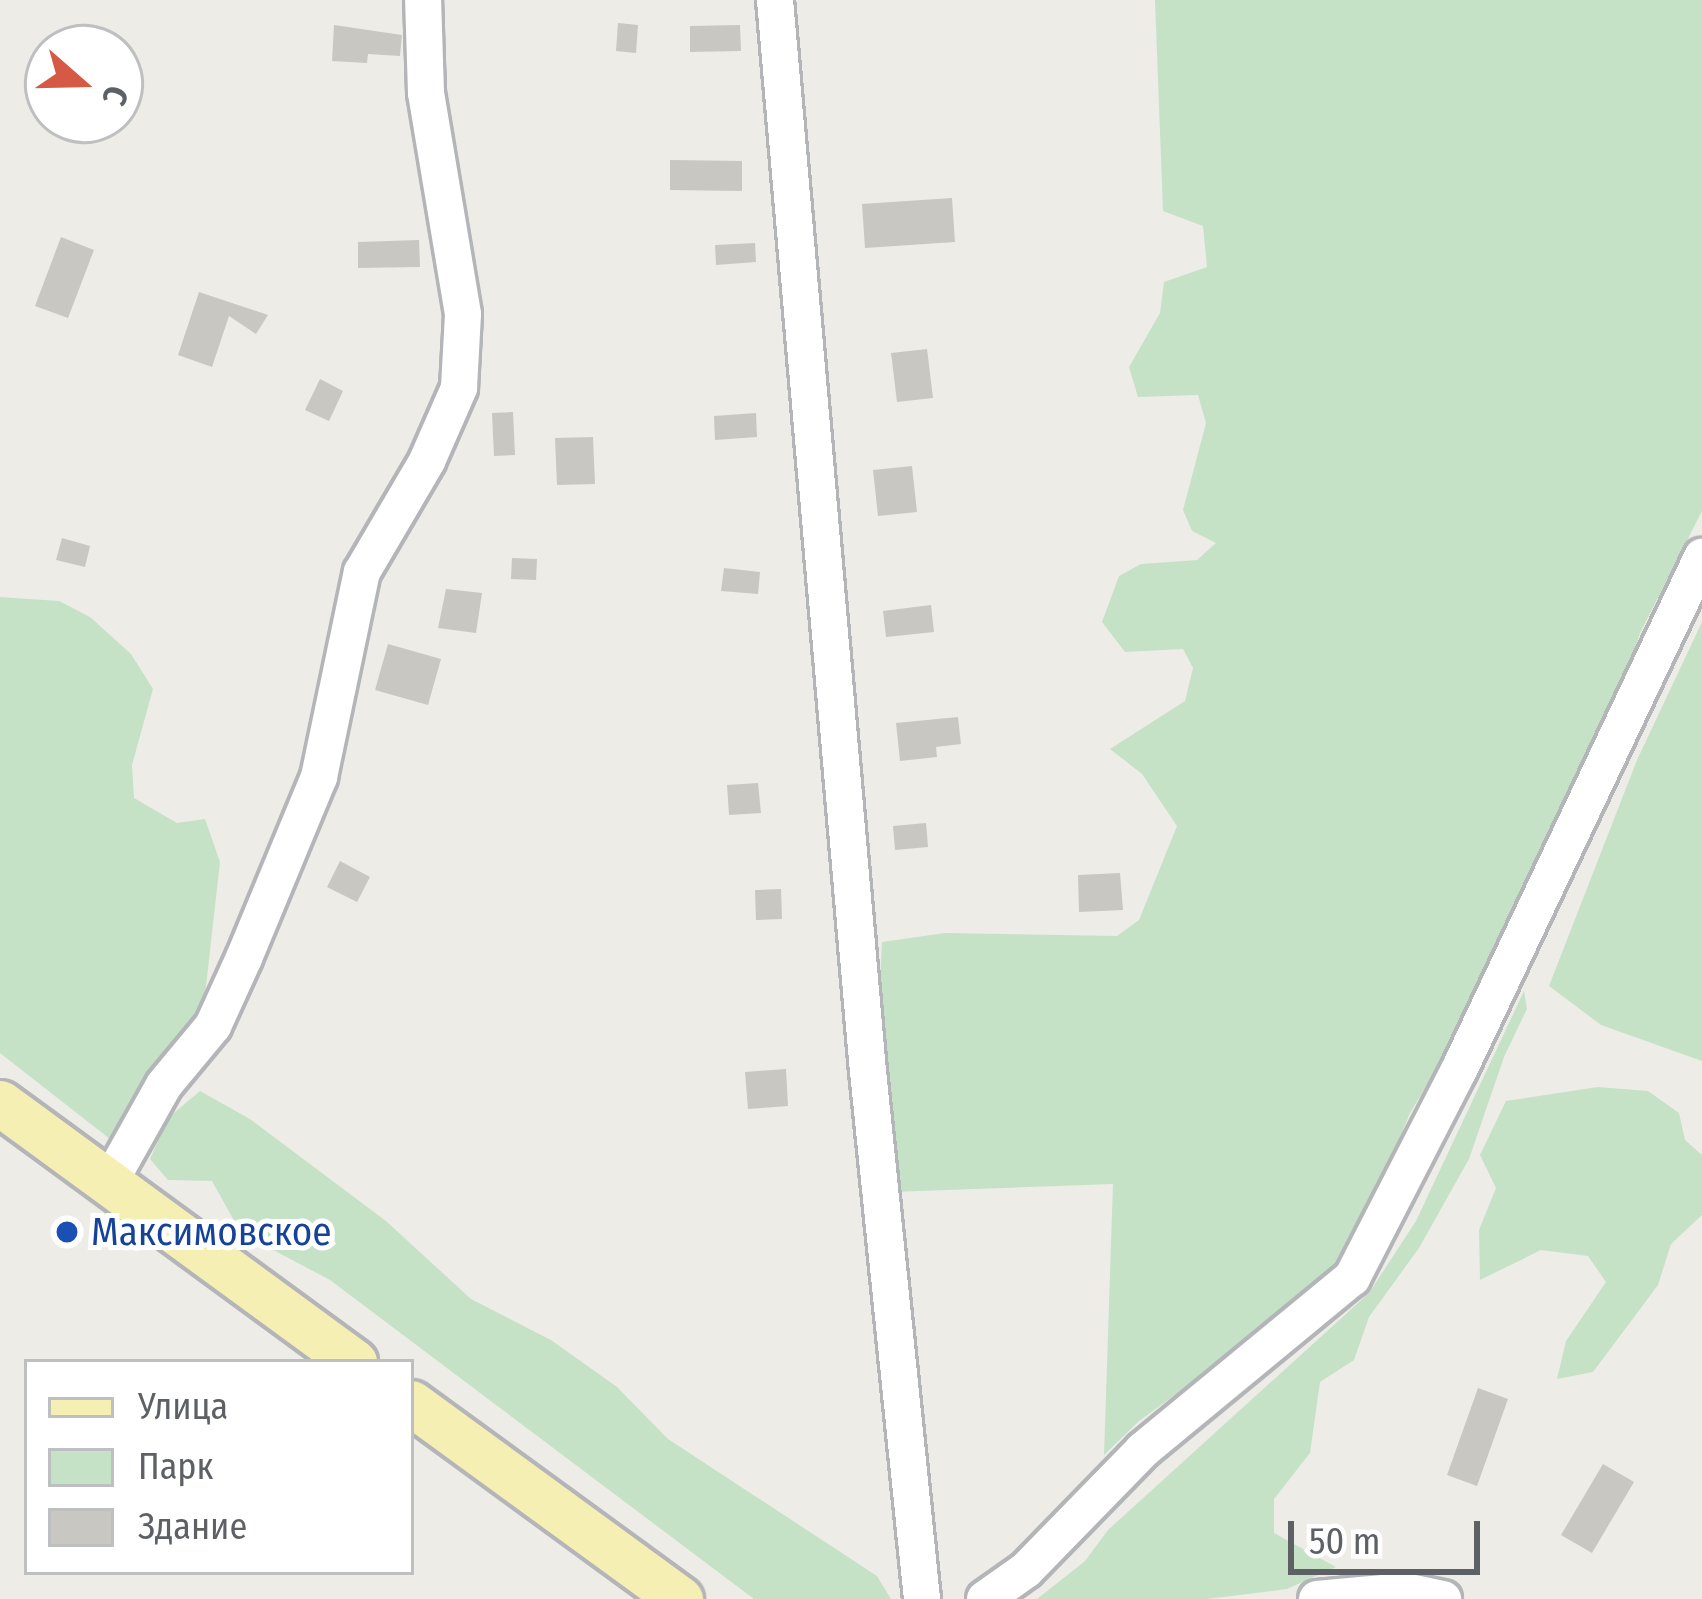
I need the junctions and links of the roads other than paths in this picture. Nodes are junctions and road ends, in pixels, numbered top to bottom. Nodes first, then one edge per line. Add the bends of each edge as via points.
1 (423, 0) edge
2 (775, 0) edge
3 (1702, 557) edge
4 (0, 1103) edge
5 (109, 1183) junction
6 (350, 1359) edge
7 (414, 1405) edge
8 (680, 1599) edge
9 (922, 1599) edge
10 (985, 1599) edge
11 (1317, 1599) edge
12 (1443, 1599) edge

1 - 5 street via 426,93 464,314 459,388 362,572 319,778 244,958 213,1026 164,1085
2 - 9 street
3 - 10 street via 1352,1278 1143,1450 1026,1570
4 - 5 main road
5 - 6 main road
7 - 8 main road
11 - 12 street via 1405,1591

